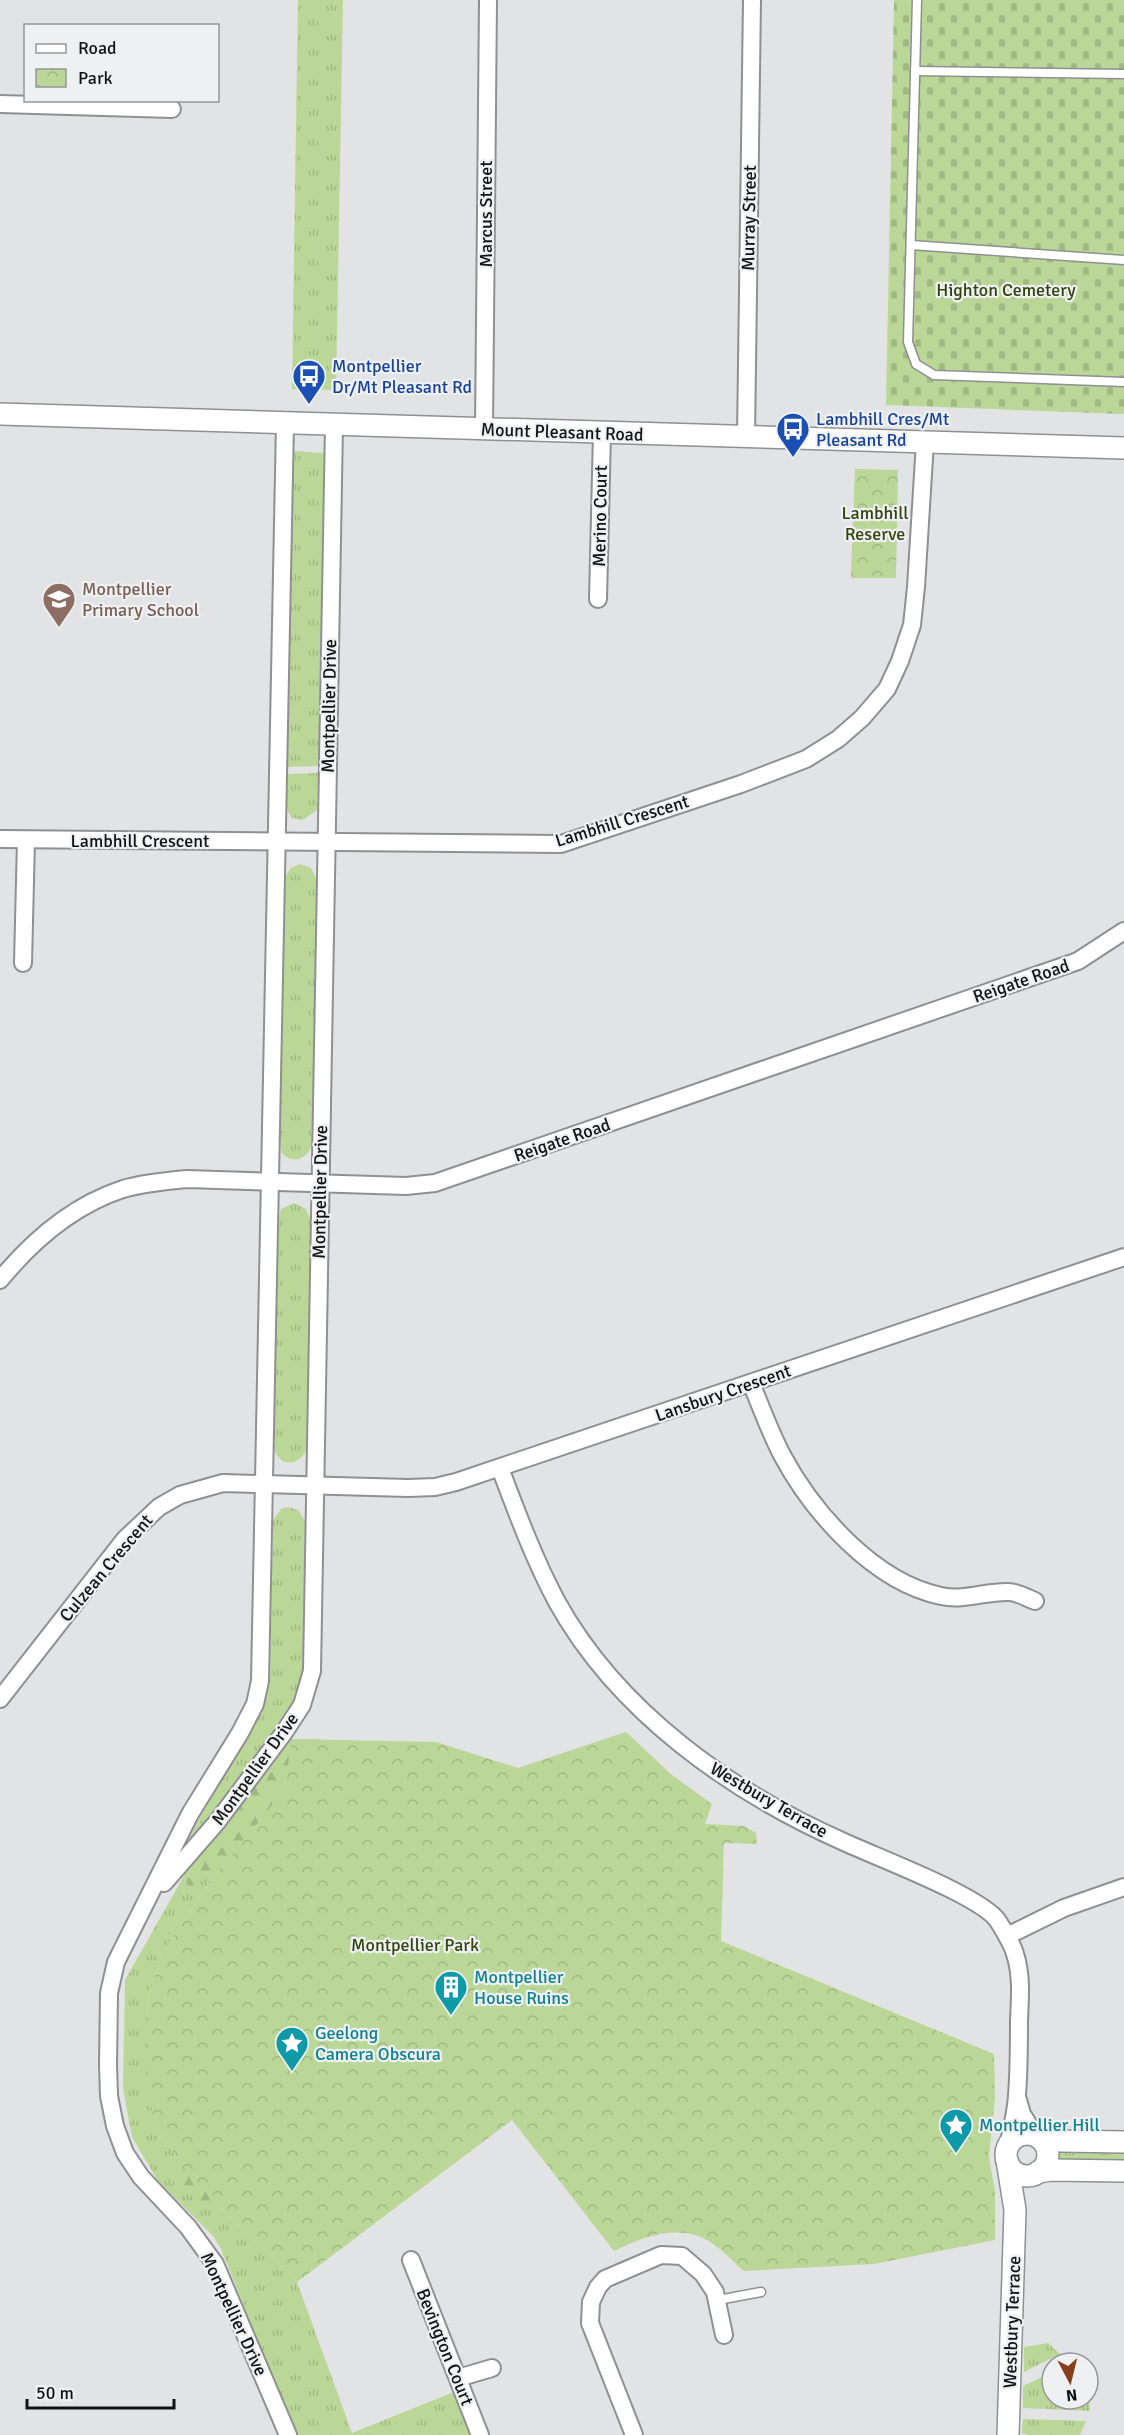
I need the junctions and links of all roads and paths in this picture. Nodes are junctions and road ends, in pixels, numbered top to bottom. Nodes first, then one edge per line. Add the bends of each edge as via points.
1 (488, 0) edge
2 (753, 0) edge
3 (916, 0) edge
4 (915, 71) junction
5 (1124, 74) edge
6 (0, 104) edge
7 (172, 109) dead end
8 (910, 245) junction
9 (1124, 261) edge
10 (1124, 382) edge
11 (0, 414) edge
12 (285, 423) junction
13 (334, 425) junction
14 (484, 429) junction
15 (602, 434) junction
16 (746, 437) junction
17 (925, 442) junction
18 (1124, 448) edge
19 (598, 599) dead end
20 (0, 839) edge
21 (26, 840) junction
22 (277, 841) junction
23 (326, 843) junction
24 (1124, 931) edge
25 (23, 963) dead end
26 (271, 1183) junction
27 (321, 1185) junction
28 (1124, 1257) edge
29 (1, 1278) edge
30 (752, 1383) junction
31 (500, 1468) junction
32 (264, 1485) junction
33 (314, 1487) junction
34 (1035, 1601) dead end
35 (0, 1699) edge
36 (1124, 1887) edge
37 (147, 1903) junction
38 (1006, 1936) junction
39 (1017, 2097) junction
40 (1037, 2137) junction
41 (1124, 2142) edge
42 (1007, 2155) junction
43 (1124, 2171) edge
44 (1036, 2173) junction
45 (1016, 2210) junction
46 (411, 2260) dead end
47 (761, 2292) dead end
48 (718, 2300) junction
49 (724, 2335) dead end
50 (492, 2368) dead end
51 (458, 2378) junction
52 (288, 2435) edge
53 (480, 2435) edge
54 (634, 2435) edge
55 (1008, 2435) edge

1 - 14 street, Marcus Street
2 - 16 street, Murray Street
3 - 4 lane
4 - 5 lane
4 - 8 lane
6 - 7 street
8 - 9 lane
8 - 10 lane via 908,342 916,364 934,375
11 - 12 street, Mount Pleasant Road
12 - 13 street, Mount Pleasant Road
12 - 22 street, Montpellier Drive
13 - 14 street, Mount Pleasant Road
13 - 23 street, Montpellier Drive
14 - 15 street, Mount Pleasant Road
15 - 16 street, Mount Pleasant Road
15 - 19 street, Merino Court
16 - 17 street, Mount Pleasant Road
17 - 18 street, Mount Pleasant Road
17 - 23 street, Lambhill Crescent via 912,625 900,661 887,689 862,718 821,751 741,784 561,844
20 - 21 street, Lambhill Crescent
21 - 22 street, Lambhill Crescent
21 - 25 street
22 - 23 street, Lambhill Crescent
22 - 26 street, Montpellier Drive
23 - 27 street, Montpellier Drive
24 - 27 street, Reigate Road via 1078,961 467,1173 435,1183 406,1186
26 - 27 street, Reigate Road
26 - 29 street, Reigate Road via 187,1179 124,1189 70,1216 42,1237
26 - 32 street, Montpellier Drive
27 - 33 street, Montpellier Drive
28 - 30 street, Lansbury Crescent
30 - 31 street, Lansbury Crescent
30 - 34 street via 781,1453 805,1492 837,1531 889,1574 911,1587 942,1596 971,1598 1012,1591
31 - 33 street, Lansbury Crescent via 435,1487
31 - 38 street, Westbury Terrace via 536,1561 558,1604 593,1657 669,1735 720,1774 773,1806 976,1903 996,1918
32 - 33 street, Culzean Crescent
32 - 35 street, Culzean Crescent via 223,1483 203,1487 159,1507 126,1539
32 - 37 street, Montpellier Drive via 260,1681 255,1704 190,1814
33 - 37 street, Montpellier Drive via 312,1671 302,1706 242,1791
36 - 38 street via 1064,1908
37 - 52 street, Montpellier Drive via 127,1936 110,1993 109,2096 115,2126 125,2153 141,2177 188,2227 215,2264
38 - 39 street, Westbury Terrace via 1018,1967
39 - 40 street, Westbury Terrace via 1022,2114
39 - 42 street, Westbury Terrace
40 - 41 street
40 - 42 street via 1019,2136 1011,2142
40 - 44 street, Westbury Terrace via 1048,2152 1045,2166
42 - 44 street via 1016,2172
42 - 45 street, Westbury Terrace
43 - 44 street
44 - 45 street, Westbury Terrace via 1024,2188
45 - 55 street, Westbury Terrace
46 - 51 street, Bevington Court
47 - 48 lane
48 - 49 street
48 - 54 street via 694,2265 674,2254 656,2256 618,2271 598,2287 591,2302 590,2323
50 - 51 street
51 - 53 street, Bevington Court

